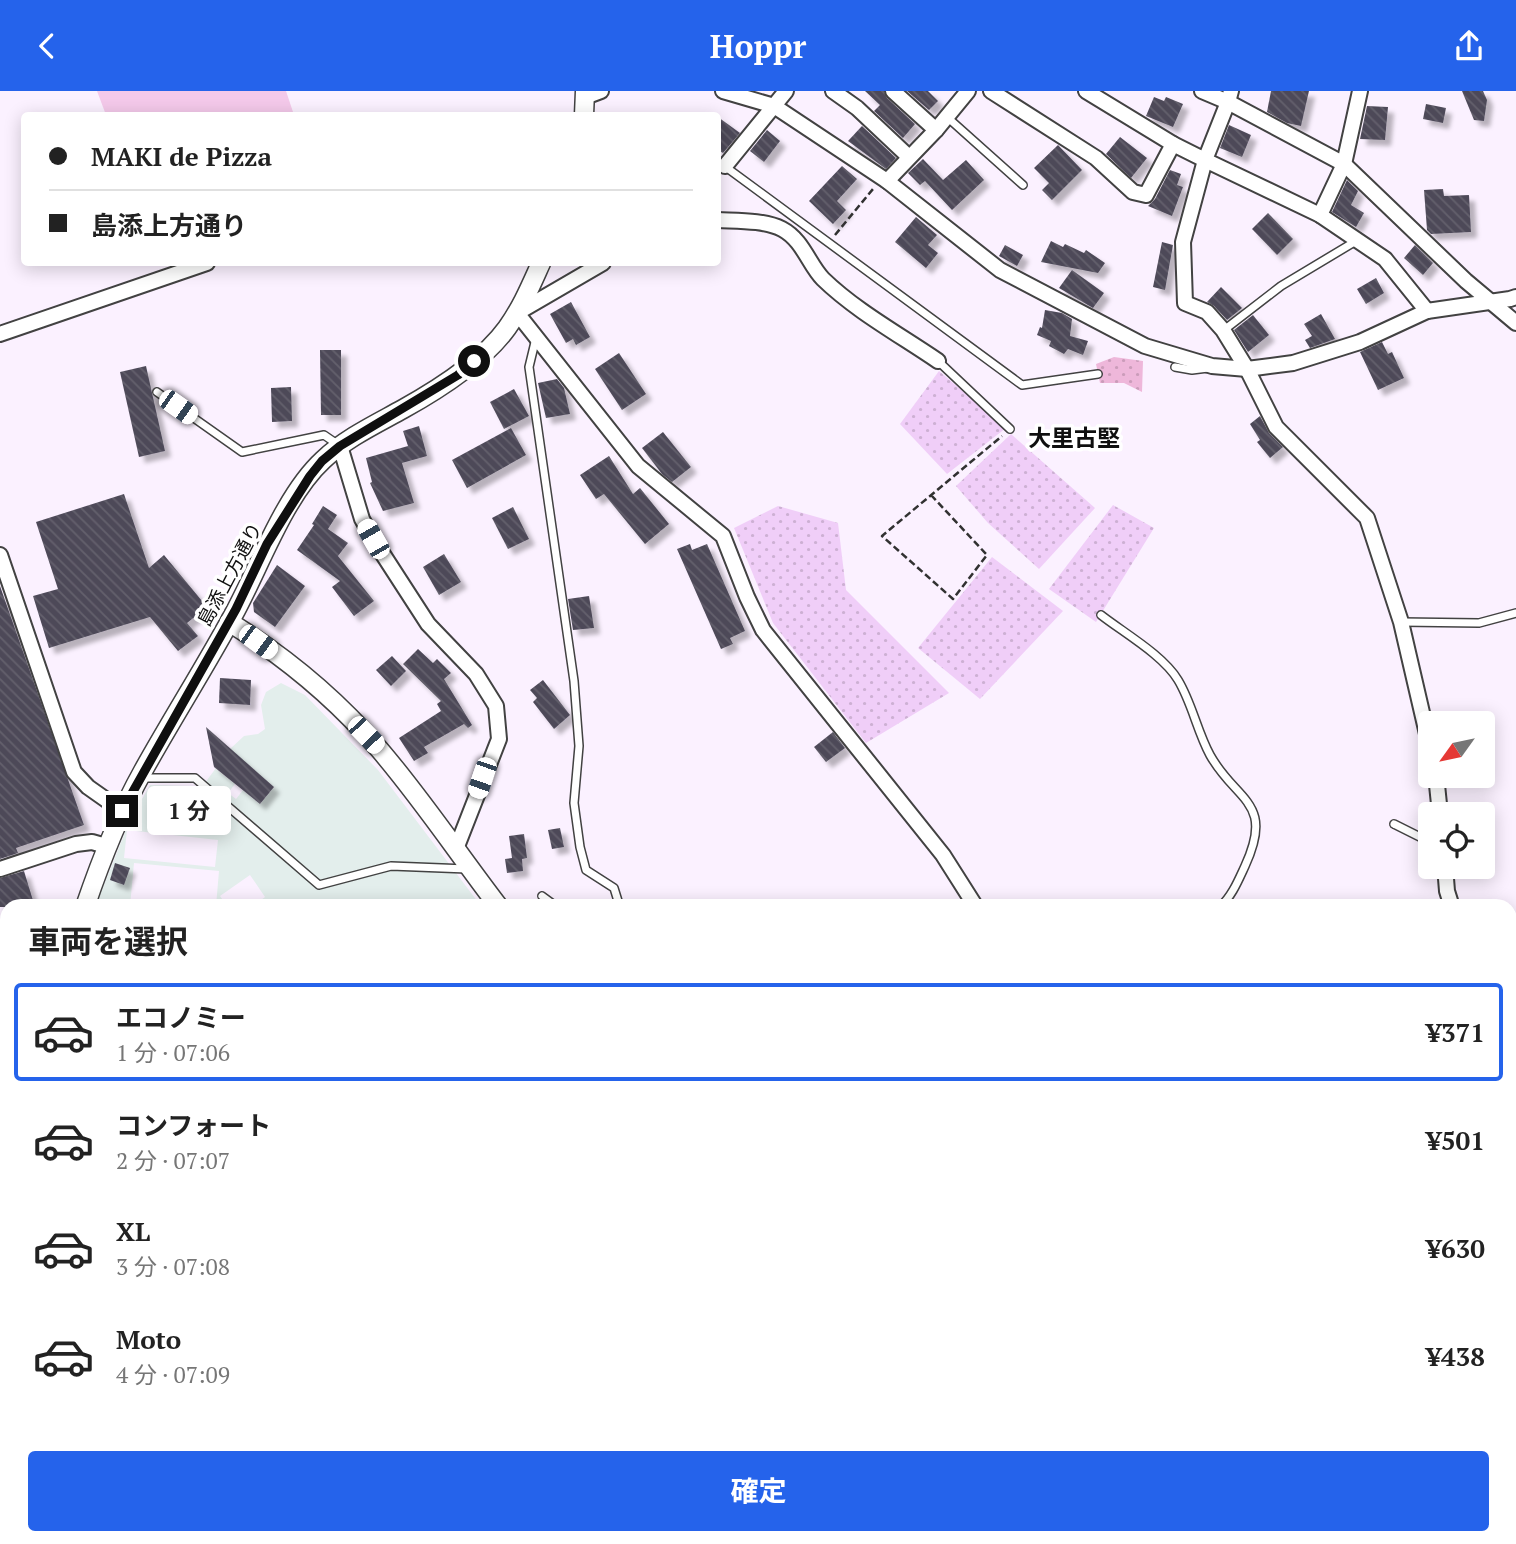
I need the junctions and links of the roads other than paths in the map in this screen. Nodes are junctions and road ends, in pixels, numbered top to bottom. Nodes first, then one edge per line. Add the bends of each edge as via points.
1 (723, 91) edge
2 (786, 91) edge
3 (833, 91) edge
4 (893, 91) edge
5 (968, 91) edge
6 (991, 91) edge
7 (1086, 91) edge
8 (1202, 91) edge
9 (1360, 91) edge
10 (590, 93) edge
11 (1230, 97) edge
12 (774, 107) junction
13 (585, 112) edge
14 (947, 117) junction
15 (936, 130) junction
16 (1173, 143) junction
17 (909, 157) junction
18 (1205, 160) junction
19 (722, 165) joint
20 (1344, 165) junction
21 (884, 179) junction
22 (1023, 185) dead end
23 (1320, 215) junction
24 (721, 220) edge
25 (806, 226) junction
26 (790, 237) junction
27 (1357, 240) junction
28 (198, 266) edge
29 (540, 266) edge
30 (598, 266) edge
31 (1516, 297) edge
32 (1489, 301) junction
33 (1427, 311) junction
34 (517, 313) junction
35 (1516, 323) edge
36 (1223, 330) junction
37 (0, 334) edge
38 (536, 337) junction
39 (938, 361) joint
40 (1212, 366) junction
41 (1175, 367) dead end
42 (1247, 369) junction
43 (1098, 374) dead end
44 (157, 392) dead end
45 (1010, 429) road end
46 (340, 446) junction
47 (0, 555) edge
48 (6, 594) edge
49 (1516, 613) edge
50 (1101, 615) dead end
51 (229, 622) junction
52 (1401, 622) junction
53 (1422, 711) edge
54 (139, 778) junction
55 (122, 811) junction
56 (1394, 824) dead end
57 (1418, 836) edge
58 (106, 846) junction
59 (456, 849) junction
60 (0, 869) edge
61 (470, 869) junction
62 (1446, 879) edge
63 (542, 896) dead end
64 (88, 899) edge
65 (493, 899) edge
66 (546, 899) edge
67 (617, 899) edge
68 (971, 899) edge
69 (1228, 899) edge
70 (1450, 899) edge

1 - 12 street
2 - 12 street
3 - 17 street
4 - 15 street
5 - 14 street
6 - 16 street via 1096,158 1133,192 1146,195
7 - 16 street
8 - 11 street
9 - 20 street
10 - 13 street
11 - 18 street
11 - 20 street
12 - 19 street
12 - 21 street
14 - 15 street
14 - 22 lane
15 - 17 street
16 - 18 street
17 - 21 street
18 - 23 street
18 - 36 street via 1183,242 1185,303 1207,312
19 - 25 lane
20 - 23 street
20 - 32 street
21 - 40 street via 1000,270 1145,346
23 - 27 street
24 - 26 street via 782,229
25 - 26 lane
25 - 43 lane via 1022,385
26 - 39 street via 806,251 821,277 848,300
27 - 33 street via 1385,259
27 - 36 lane via 1281,286
28 - 37 street
29 - 34 street, 島添上方通り
30 - 34 street
31 - 32 street
32 - 33 street
32 - 35 street
33 - 42 street via 1349,345 1293,363
34 - 38 street
34 - 46 street, 島添上方通り via 505,331 458,375
36 - 42 street
38 - 67 lane via 529,367 574,681 579,746 574,803 580,847 586,870 614,888
38 - 68 street via 638,466 723,536 763,630 943,855
39 - 45 lane
40 - 41 lane
40 - 42 street
42 - 52 street via 1276,427 1367,518
44 - 46 lane via 242,452 324,435
46 - 51 street, 島添上方通り via 299,490
46 - 59 street via 362,519 373,539 428,624 476,674 496,706 499,739
47 - 48 street
48 - 55 street via 74,772
49 - 52 lane via 1479,623
50 - 69 lane via 1170,669 1210,756 1249,804 1257,826 1255,842
51 - 54 street, 島添上方通り
51 - 59 street via 339,707 380,749
52 - 53 street
54 - 55 street, 島添上方通り
54 - 61 lane via 195,778 319,885 391,866
55 - 58 street, 島添上方通り
56 - 57 lane
58 - 60 street via 75,844
58 - 64 street, 島添上方通り
59 - 61 street
61 - 65 street
62 - 70 street
63 - 66 lane

